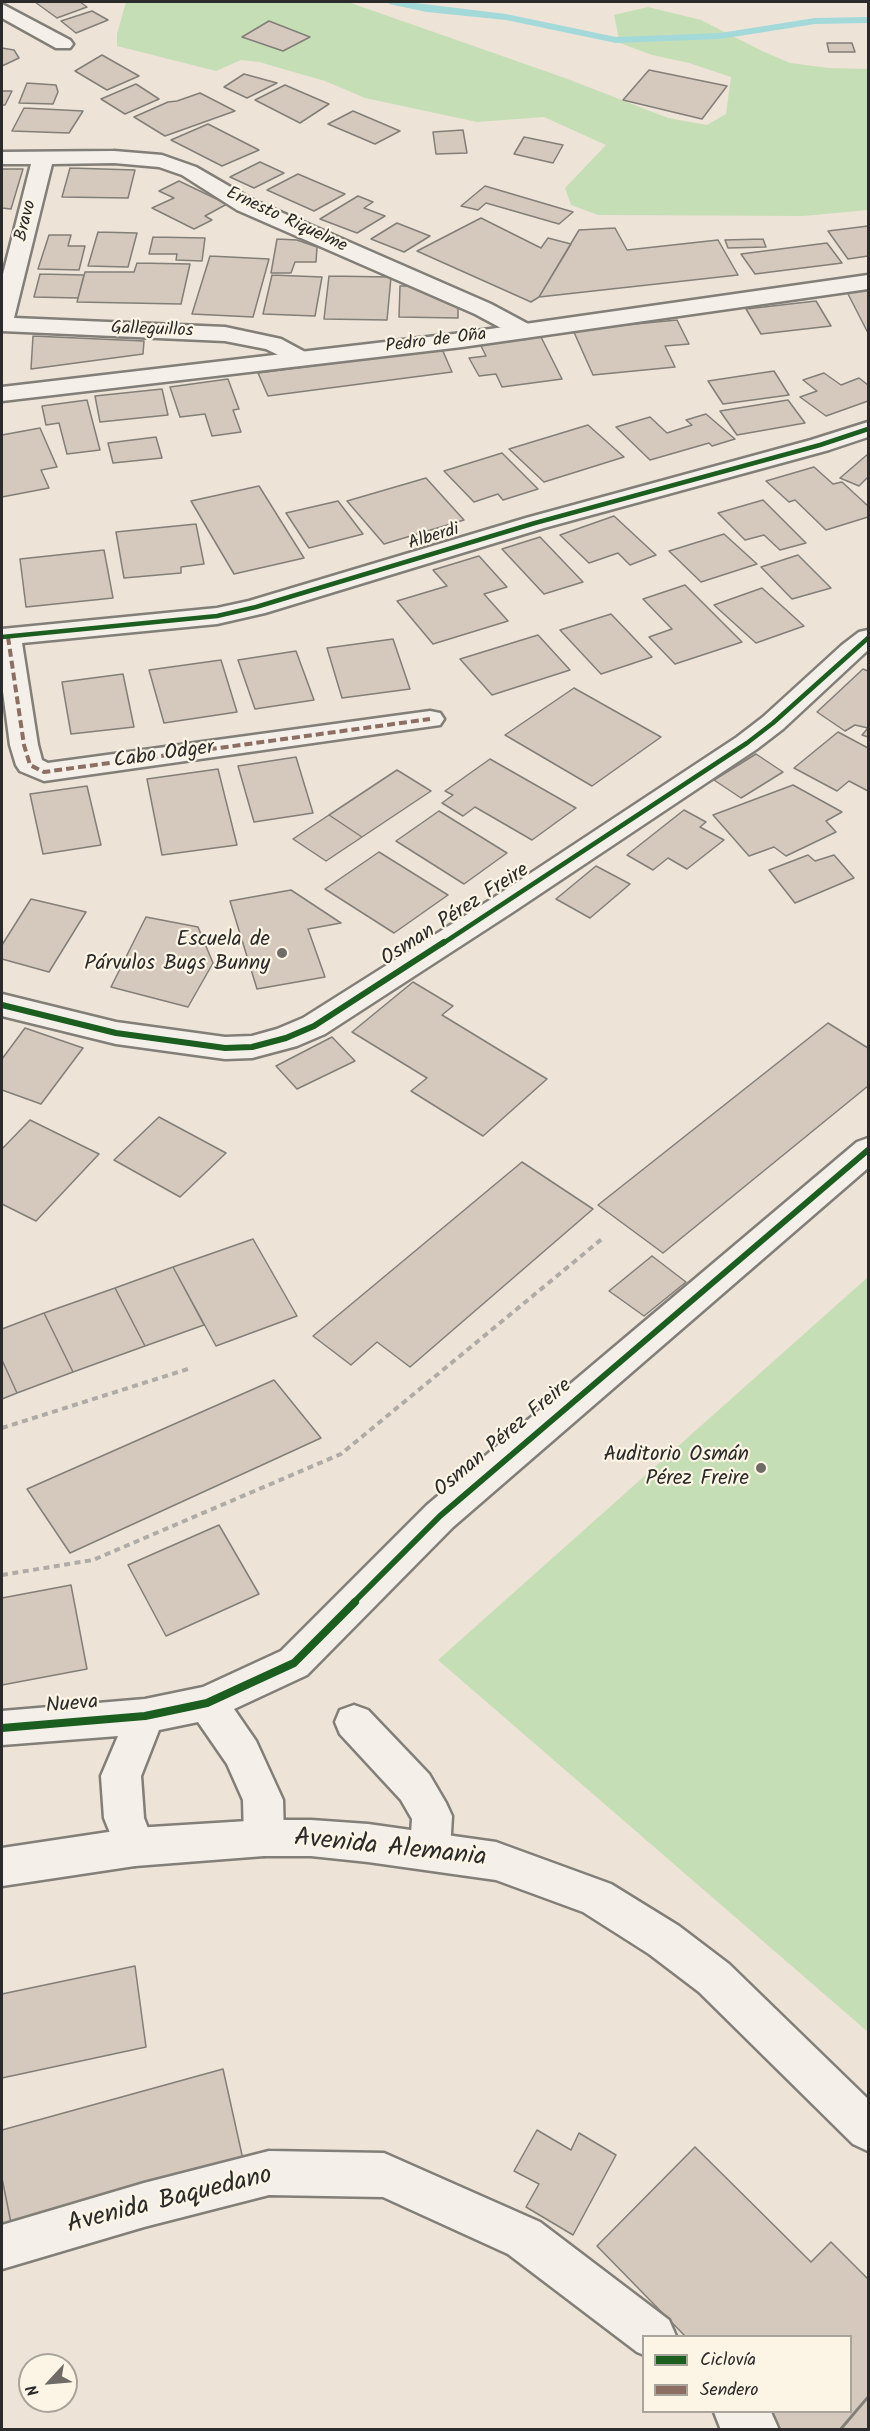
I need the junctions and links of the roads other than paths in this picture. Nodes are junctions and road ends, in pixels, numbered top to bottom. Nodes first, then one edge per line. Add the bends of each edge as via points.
1 (2, 10) edge
2 (63, 44) dead end
3 (2, 158) edge
4 (43, 158) junction
5 (868, 282) edge
6 (2, 319) edge
7 (2, 324) edge
8 (524, 331) junction
9 (299, 358) junction
10 (2, 394) edge
11 (863, 434) edge
12 (5, 637) edge
13 (868, 638) edge
14 (430, 719) dead end
15 (2, 1005) edge
16 (868, 1150) edge
17 (207, 1703) junction
18 (145, 1716) junction
19 (354, 1722) dead end
20 (2, 1728) edge
21 (264, 1838) junction
22 (135, 1847) junction
23 (430, 1850) junction
24 (2, 1867) edge
25 (868, 2129) edge
26 (2, 2247) edge
27 (650, 2335) edge
28 (738, 2413) edge
29 (756, 2430) edge

1 - 2 street
3 - 4 street, Ernesto Riquelme
4 - 6 street, Bravo
4 - 8 street, Ernesto Riquelme via 162,161 189,171 245,205 483,309
5 - 8 street, Pedro de Oña
7 - 9 street, Galleguillos via 225,334 273,344
8 - 9 street, Pedro de Oña
9 - 10 street, Pedro de Oña
11 - 12 street, Alberdi via 535,523 256,607 217,616
12 - 14 street, Cabo Odger via 24,745 30,765 44,772
13 - 15 street, Osman Pérez Freire via 747,743 493,912 314,1026 286,1038 252,1047 225,1048 116,1033
16 - 17 street, Osman Pérez Freire via 440,1516 294,1663
17 - 18 street, Osman Pérez Freire
17 - 21 street via 242,1753 263,1800
18 - 20 street, Nueva
18 - 22 street via 121,1776 124,1818
19 - 23 street via 416,1787 432,1816
21 - 22 street, Avenida Alemania
21 - 23 street, Avenida Alemania via 311,1838
22 - 24 street, Avenida Alemania
23 - 25 street, Avenida Alemania via 496,1861 597,1898 664,1940 714,1978
26 - 27 street, Avenida Baquedano via 269,2173 384,2175 524,2238
28 - 29 street

